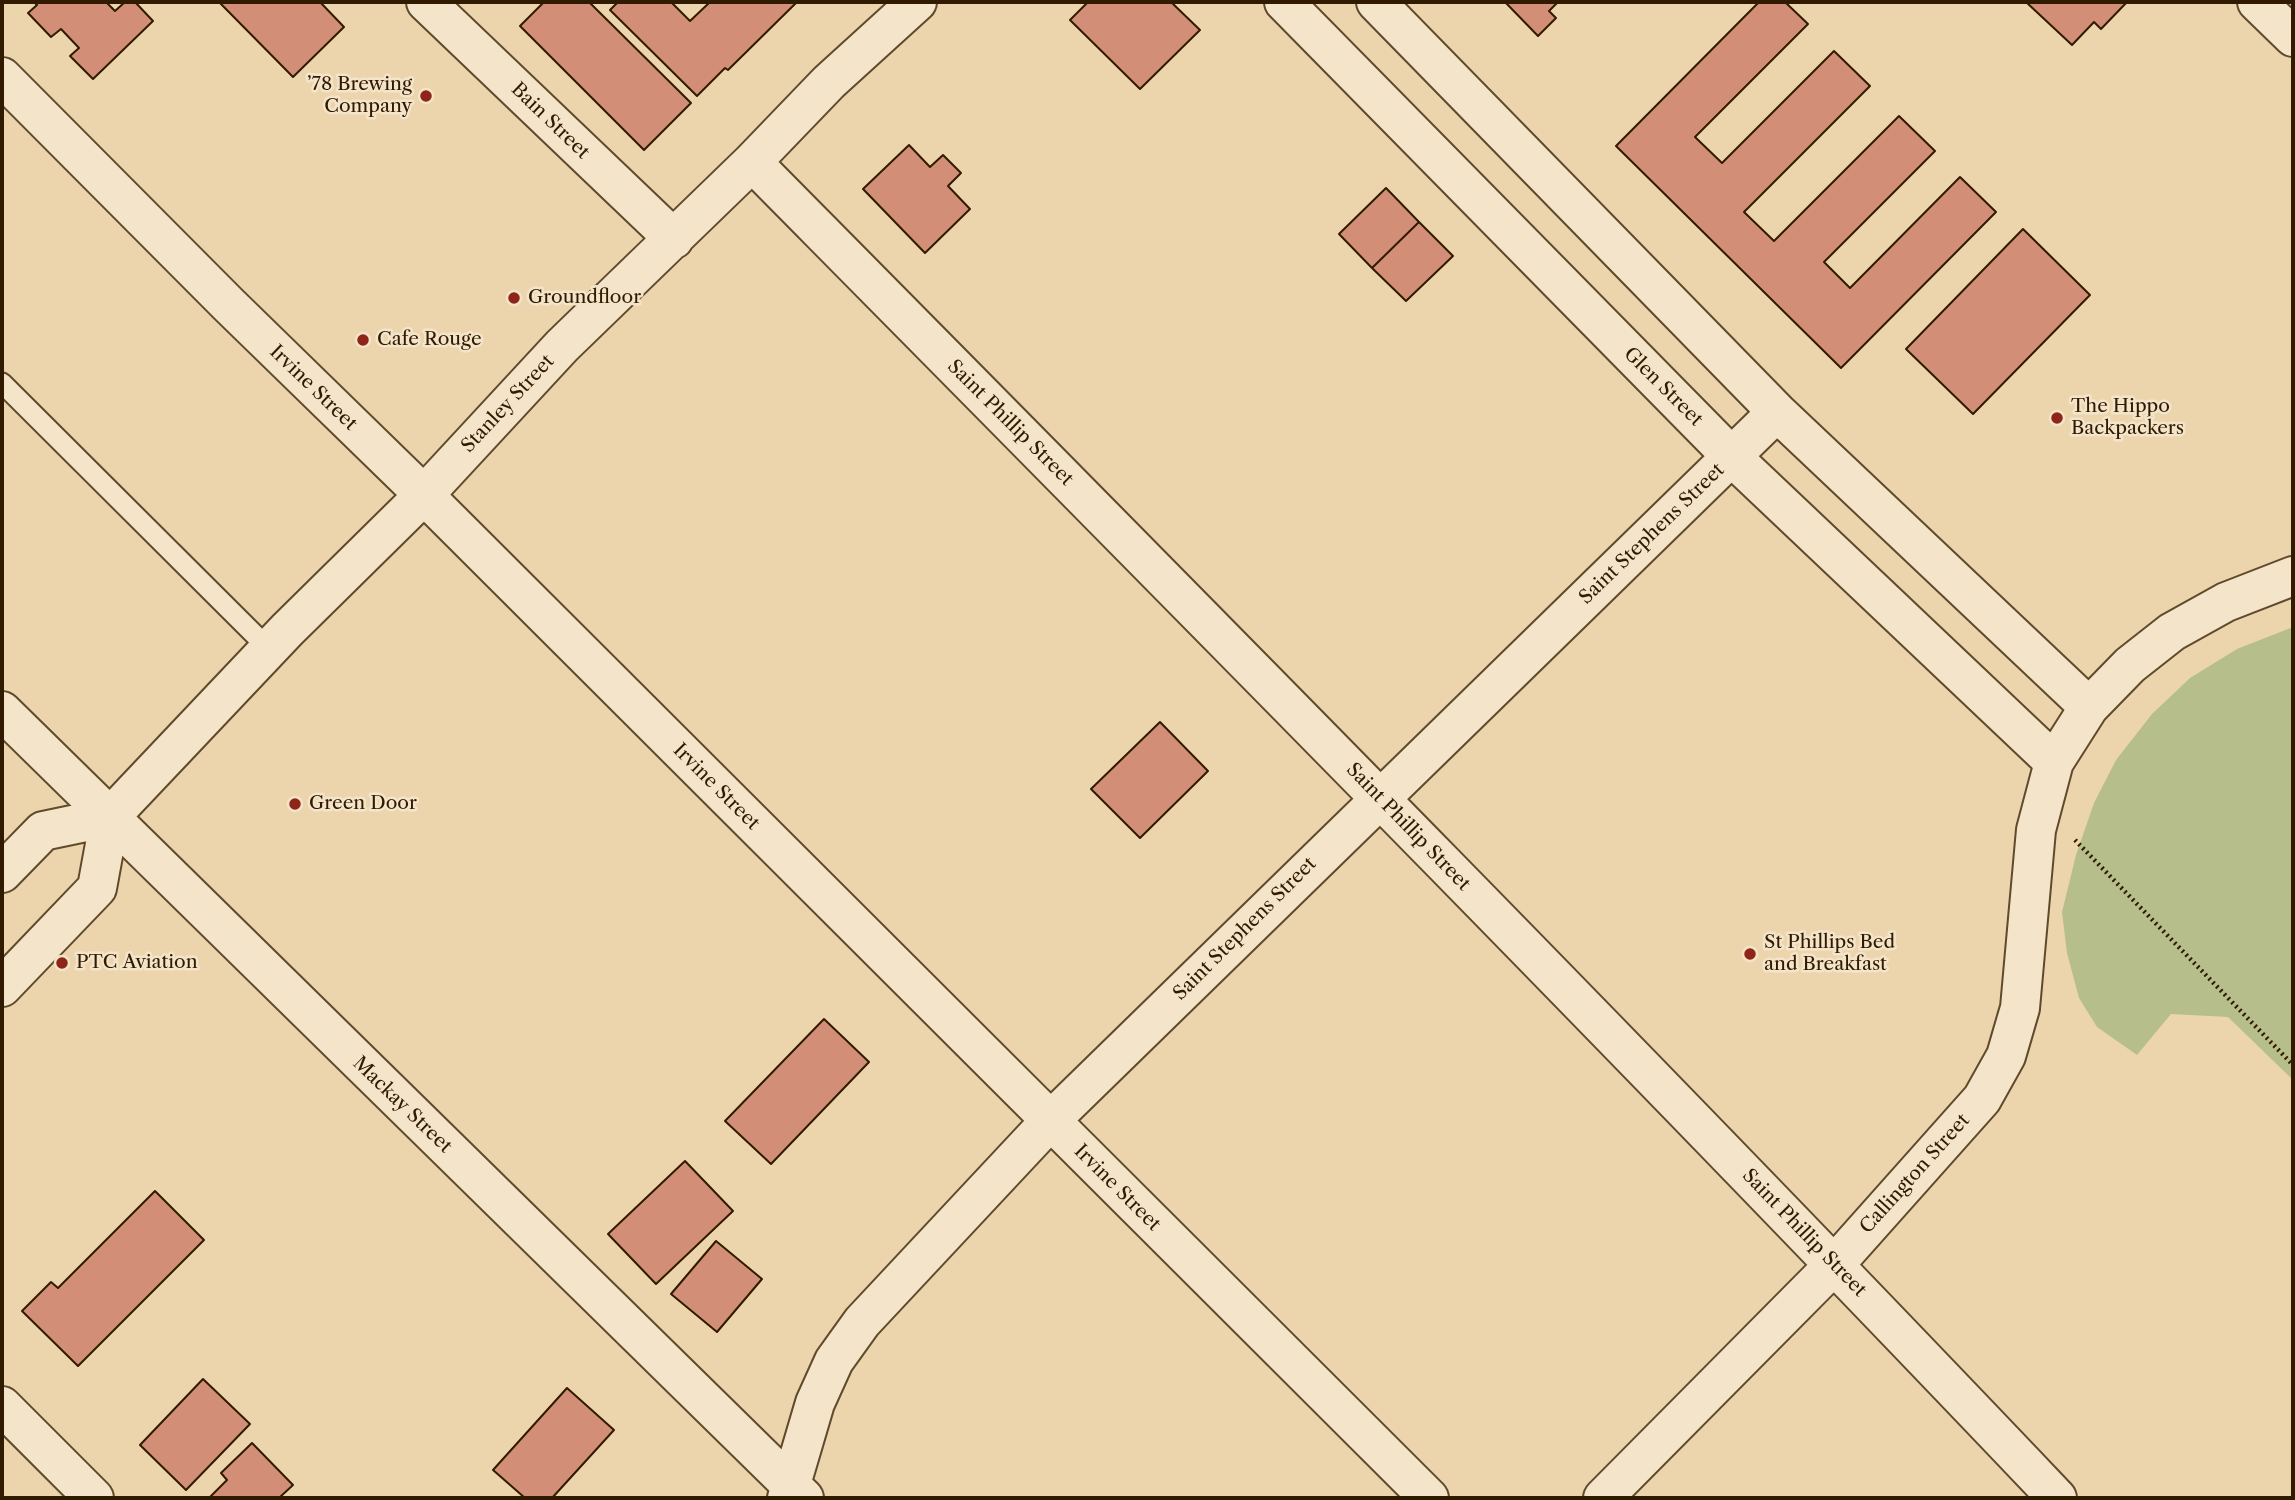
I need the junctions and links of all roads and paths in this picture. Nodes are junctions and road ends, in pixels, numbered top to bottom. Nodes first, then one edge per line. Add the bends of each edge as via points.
1 (426, 2) edge
2 (1284, 2) edge
3 (1376, 2) edge
4 (2257, 2) edge
5 (892, 10) edge
6 (2293, 37) edge
7 (2, 77) edge
8 (752, 162) junction
9 (674, 239) junction
10 (2, 383) edge
11 (1777, 412) junction
12 (1732, 457) junction
13 (424, 495) junction
14 (2293, 576) edge
15 (269, 649) junction
16 (2089, 707) junction
17 (2, 711) edge
18 (2054, 762) junction
19 (1380, 797) junction
20 (110, 817) junction
21 (2036, 830) junction
22 (2, 873) edge
23 (2, 987) edge
24 (2293, 1065) edge
25 (1050, 1121) junction
26 (1835, 1264) junction
27 (2, 1406) edge
28 (794, 1494) edge
29 (94, 1498) edge
30 (1429, 1498) edge
31 (1603, 1498) edge
32 (2057, 1498) edge

1 - 9 street, Bain Street
2 - 12 street, Glen Street
3 - 11 street
4 - 6 street
5 - 8 street, Stanley Street
7 - 13 street, Irvine Street
8 - 9 street, Stanley Street
8 - 19 street, Saint Phillip Street
9 - 13 street, Stanley Street via 562,346
10 - 15 lane
11 - 12 street, Saint Stephens Street
11 - 16 street
12 - 18 street, Glen Street
12 - 19 street, Saint Stephens Street
13 - 15 street, Stanley Street
13 - 25 street, Irvine Street
14 - 16 street, Callington Street via 2226,602 2172,632
15 - 20 street, Stanley Street
16 - 18 street, Callington Street
17 - 20 street, Mackay Street
18 - 21 street, Callington Street
19 - 25 street, Saint Stephens Street
19 - 26 street, Saint Phillip Street
20 - 22 street via 43,831
20 - 23 street via 97,888
20 - 28 street, Mackay Street
21 - 24 path via 2074,839
21 - 26 street, Callington Street via 2020,1008 2006,1056 1982,1099
25 - 28 street, Saint Stephens Street via 862,1322 834,1361 815,1403
25 - 30 street, Irvine Street
26 - 31 street, Callington Street
26 - 32 street, Saint Phillip Street
27 - 29 street

